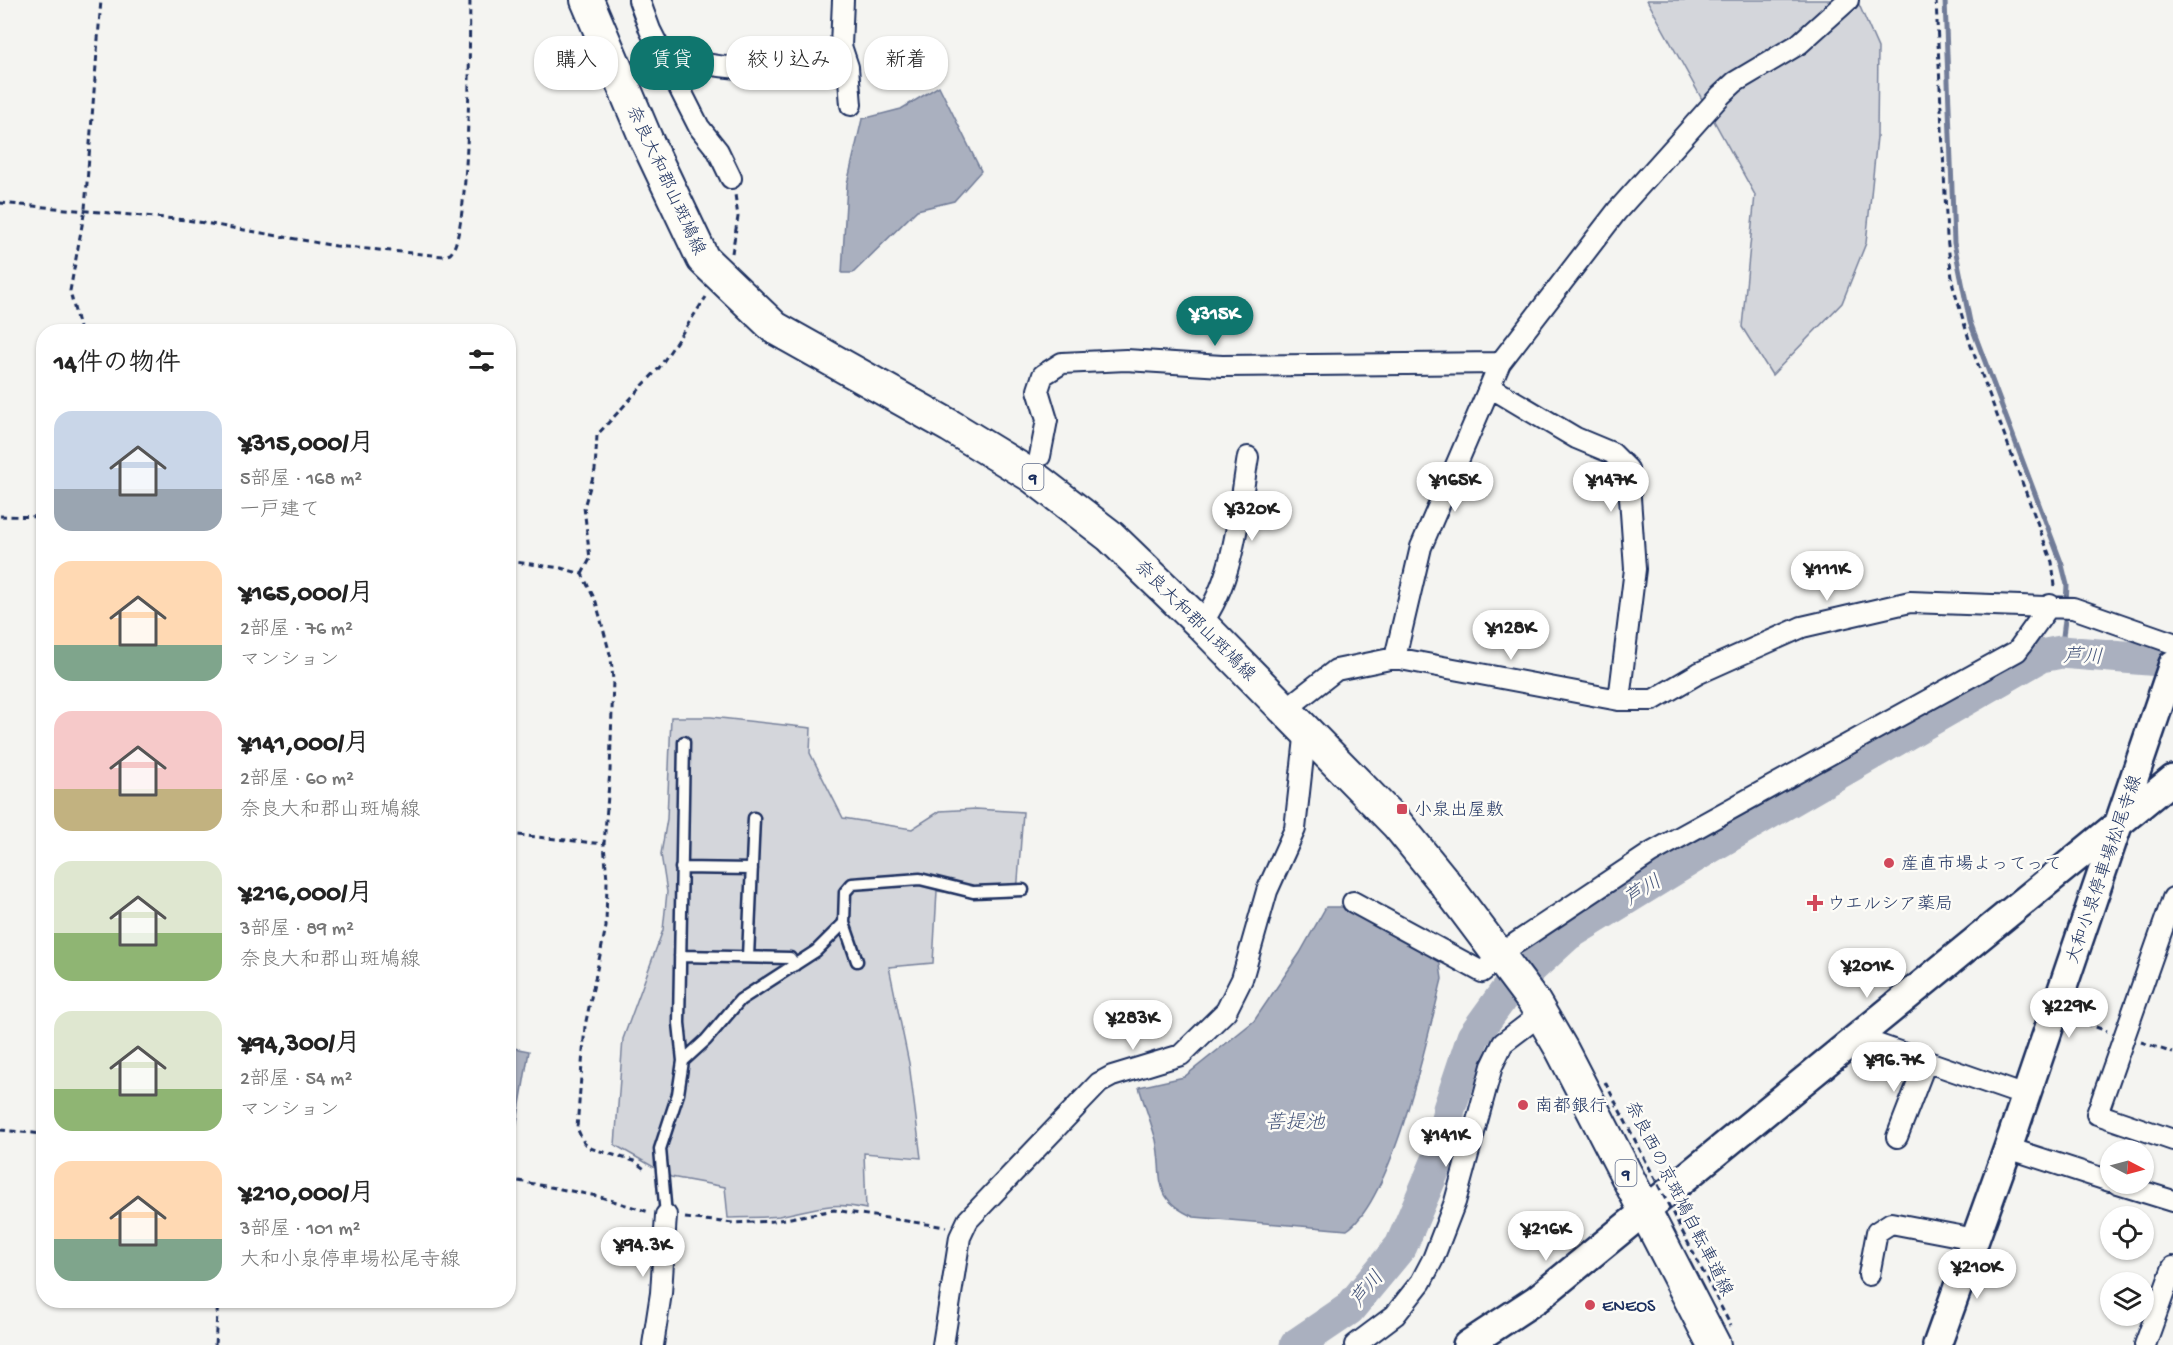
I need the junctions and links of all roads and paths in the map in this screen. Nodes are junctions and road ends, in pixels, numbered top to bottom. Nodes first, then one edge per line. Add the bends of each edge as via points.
1 (101, 0) edge
2 (470, 0) edge
3 (587, 0) edge
4 (639, 0) edge
5 (843, 0) edge
6 (1848, 0) edge
7 (1936, 0) edge
8 (654, 36) edge
9 (841, 36) edge
10 (680, 90) edge
11 (850, 90) edge
12 (851, 105) dead end
13 (731, 178) joint
14 (0, 203) edge
15 (85, 209) junction
16 (731, 255) dead end
17 (711, 288) dead end
18 (78, 324) edge
19 (1500, 363) junction
20 (1490, 387) junction
21 (1040, 456) dead end
22 (1248, 456) dead end
23 (0, 516) edge
24 (36, 517) edge
25 (516, 562) edge
26 (582, 574) junction
27 (2050, 605) junction
28 (1201, 624) junction
29 (2173, 643) edge
30 (1395, 658) junction
31 (2170, 673) edge
32 (1619, 700) junction
33 (1296, 719) junction
34 (684, 742) dead end
35 (2173, 778) edge
36 (754, 818) dead end
37 (2118, 824) junction
38 (516, 835) edge
39 (603, 844) junction
40 (681, 868) junction
41 (752, 869) junction
42 (1023, 890) dead end
43 (2173, 898) edge
44 (1353, 902) dead end
45 (844, 923) junction
46 (680, 956) junction
47 (748, 957) junction
48 (1504, 960) junction
49 (857, 961) dead end
50 (795, 965) junction
51 (1537, 1008) junction
52 (1857, 1037) junction
53 (683, 1060) junction
54 (1926, 1062) junction
55 (1605, 1082) dead end
56 (2026, 1096) junction
57 (0, 1130) edge
58 (36, 1133) edge
59 (1897, 1137) dead end
60 (2173, 1140) edge
61 (2008, 1148) junction
62 (2100, 1178) edge
63 (516, 1181) edge
64 (665, 1193) junction
65 (2150, 1194) edge
66 (2173, 1201) edge
67 (1645, 1210) junction
68 (666, 1215) junction
69 (962, 1229) junction
70 (1975, 1239) junction
71 (2173, 1267) edge
72 (1869, 1275) dead end
73 (217, 1308) edge
74 (1723, 1336) edge
75 (215, 1345) edge
76 (653, 1345) edge
77 (943, 1345) edge
78 (1355, 1345) edge
79 (1467, 1345) edge
80 (1937, 1345) edge
81 (2145, 1345) edge

1 - 15 path
2 - 15 path via 465,176 457,242 450,254 360,249 187,220
3 - 28 main road, 奈良大和郡山斑鳩線 / 9 via 703,259 775,328 1032,476 1110,536
4 - 8 street
5 - 9 street
6 - 19 street via 1799,44 1735,82 1721,95 1617,212
7 - 27 path via 1947,237 1953,286 1971,346 2052,562 2055,588
10 - 13 street
11 - 12 street
13 - 16 path via 738,217
14 - 15 path
15 - 18 path via 70,291
17 - 26 path via 659,368 597,435 594,470 584,507 590,559
19 - 20 street
19 - 21 street via 1062,363 1043,375 1038,390 1047,420
20 - 30 street via 1421,547
20 - 32 street via 1576,438 1612,453 1628,469 1635,569
22 - 28 street via 1224,577
23 - 24 path
25 - 26 path
26 - 39 path via 596,602 613,680
27 - 29 street via 2073,608
27 - 32 street via 1910,602 1802,627 1699,673 1653,700
27 - 48 street via 2017,651 1651,854
28 - 33 main road, 奈良大和郡山斑鳩線 / 9
30 - 32 street
30 - 33 street via 1336,670
31 - 37 street, 大和小泉停車場松尾寺線
33 - 48 main road, 奈良大和郡山斑鳩線 / 9 via 1397,824
33 - 69 street via 1295,829 1267,891 1242,979 1226,1011 1181,1055 1099,1083
34 - 40 lane
35 - 37 street
36 - 41 lane
37 - 52 street
37 - 56 street, 大和小泉停車場松尾寺線
38 - 39 path
39 - 64 path via 606,919 585,1026 577,1128 590,1148 634,1161
40 - 41 lane
40 - 46 lane
41 - 47 lane
42 - 45 lane via 973,892 920,879 852,884 845,892
43 - 60 street via 2097,1114
44 - 48 street via 1482,972
45 - 49 lane
45 - 50 lane via 816,951
46 - 47 lane
46 - 53 lane
47 - 50 lane via 790,958
48 - 51 main road, 奈良大和郡山斑鳩線 / 9
50 - 53 lane via 740,1000
51 - 67 main road, 奈良大和郡山斑鳩線 / 9
51 - 78 street via 1503,1043 1492,1066 1455,1202 1421,1282 1395,1315
52 - 54 street
52 - 67 street
53 - 64 lane via 678,1094 660,1149
54 - 56 street
54 - 59 street
55 - 74 path, 奈良西の京斑鳩自転車道線, bridge
56 - 61 street, 大和小泉停車場松尾寺線
57 - 58 path
61 - 62 street
61 - 70 street, 大和小泉停車場松尾寺線
63 - 68 path via 597,1196 631,1209
64 - 68 lane
65 - 66 street
67 - 74 main road, 奈良大和郡山斑鳩線 / 9
67 - 79 street via 1537,1299
68 - 69 path via 734,1223 774,1221 834,1210
68 - 76 street
69 - 77 street
70 - 72 street via 1891,1224 1877,1233
70 - 80 street, 大和小泉停車場松尾寺線
71 - 81 street
73 - 75 path

